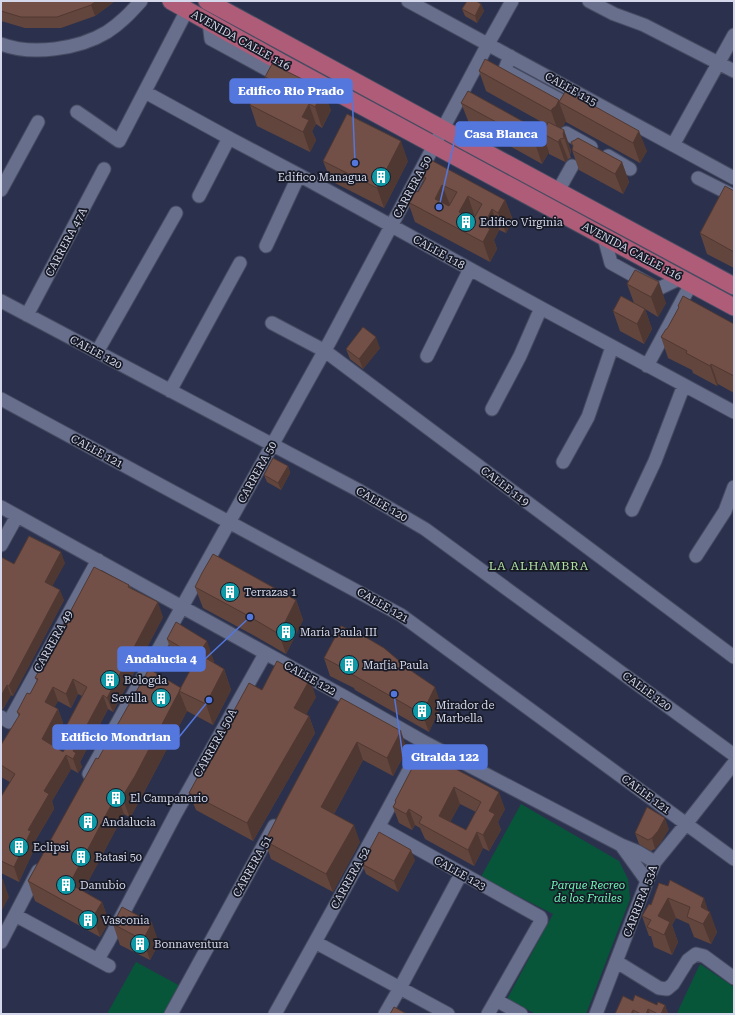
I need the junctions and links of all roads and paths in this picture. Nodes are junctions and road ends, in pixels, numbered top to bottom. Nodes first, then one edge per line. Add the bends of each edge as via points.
1 (141, 1) edge
2 (171, 1) edge
3 (207, 1) edge
4 (408, 1) edge
5 (512, 1) edge
6 (589, 1) edge
7 (187, 10) junction
8 (734, 35) edge
9 (1, 44) edge
10 (488, 44) junction
11 (510, 56) junction
12 (719, 63) junction
13 (734, 71) edge
14 (144, 92) junction
15 (462, 93) junction
16 (474, 100) edge
17 (569, 105) edge
18 (77, 112) dead end
19 (38, 122) dead end
20 (443, 129) junction
21 (566, 133) dead end
22 (229, 138) junction
23 (435, 145) junction
24 (673, 145) junction
25 (572, 166) dead end
26 (104, 169) dead end
27 (630, 169) dead end
28 (299, 175) junction
29 (698, 178) dead end
30 (734, 178) edge
31 (1, 190) edge
32 (558, 191) junction
33 (199, 196) dead end
34 (734, 196) edge
35 (176, 213) dead end
36 (392, 226) junction
37 (266, 246) dead end
38 (240, 263) dead end
39 (470, 269) junction
40 (686, 281) junction
41 (734, 286) edge
42 (1, 301) edge
43 (734, 307) edge
44 (541, 308) junction
45 (27, 314) junction
46 (272, 323) dead end
47 (612, 346) junction
48 (325, 351) junction
49 (97, 352) junction
50 (427, 356) dead end
51 (647, 366) junction
52 (684, 385) junction
53 (170, 391) junction
54 (1, 399) edge
55 (492, 409) dead end
56 (734, 412) edge
57 (272, 445) junction
58 (563, 462) dead end
59 (734, 487) edge
60 (1, 507) edge
61 (632, 510) dead end
62 (17, 516) junction
63 (230, 523) junction
64 (1, 545) edge
65 (696, 556) dead end
66 (98, 560) junction
67 (182, 607) junction
68 (266, 654) junction
69 (734, 657) edge
70 (345, 697) junction
71 (337, 710) edge
72 (5, 720) edge
73 (424, 742) junction
74 (734, 755) edge
75 (734, 763) edge
76 (83, 787) edge
77 (278, 818) edge
78 (686, 824) junction
79 (379, 827) junction
80 (621, 845) junction
81 (734, 859) edge
82 (44, 861) edge
83 (655, 862) junction
84 (461, 874) junction
85 (647, 881) junction
86 (15, 915) junction
87 (1, 942) edge
88 (315, 942) junction
89 (617, 962) junction
90 (734, 978) edge
91 (400, 988) junction
92 (496, 1000) junction
93 (171, 1014) edge
94 (275, 1014) edge
95 (385, 1014) edge
96 (448, 1014) edge
97 (488, 1014) edge
98 (521, 1014) edge
99 (596, 1014) edge

1 - 9 street via 127,17 106,32 83,43 58,49 31,50
2 - 7 main road, AVENIDA CALLE 116
3 - 20 main road, AVENIDA CALLE 116
4 - 10 street, CALLE 115
5 - 10 street, CARRERA 50
6 - 12 street via 644,25
7 - 14 street
7 - 23 main road, AVENIDA CALLE 116
8 - 12 street
10 - 11 street, CALLE 115
10 - 15 street, CARRERA 50
11 - 17 street via 506,71
11 - 24 street, CALLE 115
12 - 13 street
12 - 24 street
14 - 18 street via 119,141
14 - 22 street, CALLE 118
15 - 16 street
15 - 20 street, CARRERA 50
19 - 31 street
20 - 23 street, CARRERA 50
20 - 32 main road, AVENIDA CALLE 116
21 - 27 street via 581,149
22 - 28 street, CALLE 118
22 - 33 street
23 - 36 street, CARRERA 50
23 - 40 main road, AVENIDA CALLE 116
24 - 30 street, CALLE 115
25 - 32 street
26 - 45 street, CARRERA 47A
28 - 36 street, CALLE 118
28 - 37 street
29 - 34 street
32 - 41 main road, AVENIDA CALLE 116
35 - 49 street
36 - 39 street, CALLE 118
36 - 48 street, CARRERA 50
38 - 53 street
39 - 44 street, CALLE 118
39 - 50 street
40 - 43 main road, AVENIDA CALLE 116
40 - 51 street
42 - 45 street, CALLE 120
44 - 47 street, CALLE 118
44 - 55 street via 520,356
45 - 49 street, CALLE 120
46 - 48 street, CALLE 119
47 - 51 street, CALLE 118
47 - 58 street via 588,417
48 - 57 street, CARRERA 50
48 - 69 street, CALLE 119
49 - 53 street, CALLE 120
51 - 52 street, CALLE 118
52 - 56 street, CALLE 118
52 - 61 street via 658,456
53 - 57 street, CALLE 120
54 - 63 street, CALLE 121
57 - 63 street, CARRERA 50
57 - 74 street, CALLE 120 via 360,491 425,529
59 - 65 street via 725,511
60 - 62 street, CALLE 122
62 - 64 street
62 - 66 street, CALLE 122
63 - 67 street, CARRERA 50
63 - 78 street, CALLE 121 via 401,614
66 - 67 street, CALLE 122
66 - 72 street, CARRERA 49
67 - 68 street, CALLE 122
67 - 76 street, CARRERA 50
68 - 70 street, CALLE 122
68 - 86 street, CARRERA 50A via 176,813 108,942 103,963
70 - 71 street
70 - 73 street, CALLE 122
73 - 79 street, CARRERA 52
73 - 80 street, CALLE 122
75 - 78 street, CARRERA 53A
77 - 93 street, CARRERA 51
78 - 81 street, CALLE 121
78 - 83 street, CARRERA 53A
79 - 84 street, CALLE 123
79 - 88 street, CARRERA 52
80 - 83 street, CALLE 122
80 - 85 street, CALLE 122
82 - 86 street
83 - 85 street, CARRERA 53A
84 - 91 street
84 - 92 street, CALLE 123 via 542,919
85 - 89 street, CARRERA 53A
86 - 87 street
88 - 91 street
88 - 94 street, CARRERA 52
89 - 90 street via 659,988 667,989 674,984 688,960 696,954 704,956
89 - 99 street, CARRERA 53A
91 - 95 street
91 - 96 street
92 - 97 street
92 - 98 street

